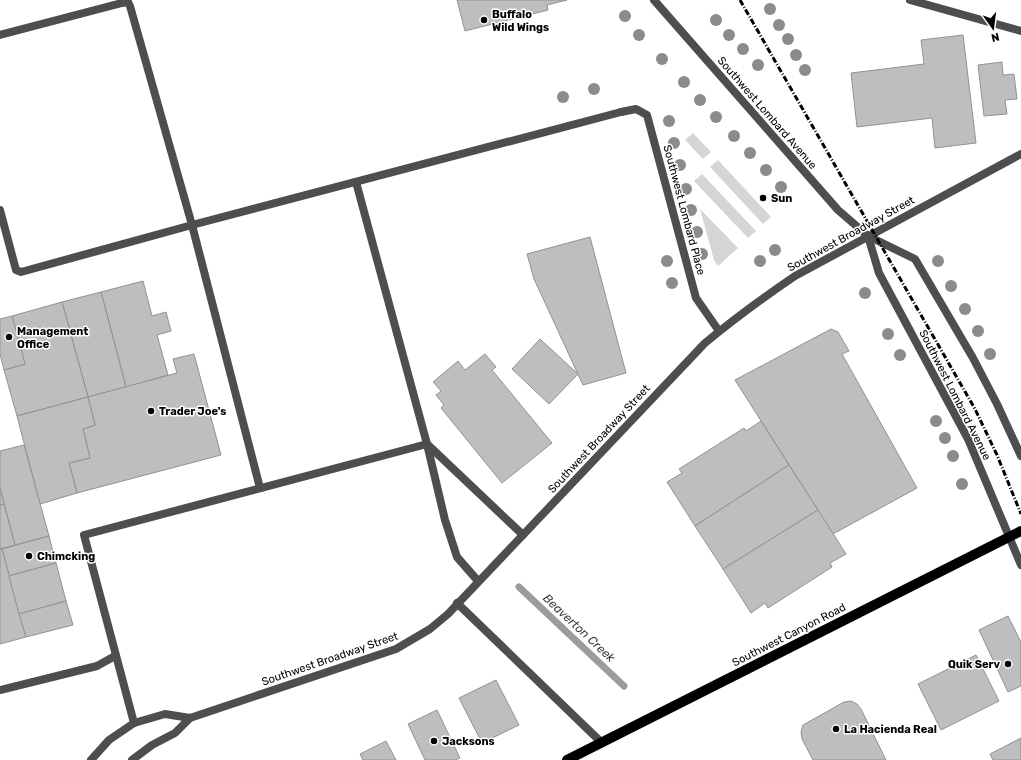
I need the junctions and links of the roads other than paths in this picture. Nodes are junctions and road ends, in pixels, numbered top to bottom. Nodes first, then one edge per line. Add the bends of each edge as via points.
1 (654, 0) edge
2 (910, 0) edge
3 (1021, 31) edge
4 (0, 35) edge
5 (1021, 154) edge
6 (356, 182) junction
7 (0, 210) edge
8 (192, 225) junction
9 (868, 236) junction
10 (719, 331) junction
11 (427, 444) junction
12 (1021, 456) edge
13 (260, 488) junction
14 (1021, 531) edge
15 (523, 535) junction
16 (1010, 537) junction
17 (1021, 565) edge
18 (478, 581) junction
19 (457, 603) junction
20 (115, 656) junction
21 (0, 690) edge
22 (190, 718) junction
23 (134, 724) junction
24 (602, 743) junction
25 (91, 760) edge
26 (132, 760) edge
27 (567, 760) edge

1 - 9 street, Southwest Lombard Avenue via 838,210
2 - 3 street
4 - 8 street via 128,2
5 - 9 street, Southwest Broadway Street
6 - 8 street, Southwest Lombard Place
6 - 10 street, Southwest Lombard Place via 636,109 647,115 696,298
6 - 11 street
7 - 8 street, Southwest Lombard Place via 16,270 21,272
8 - 13 street
9 - 10 street, Southwest Broadway Street via 795,276
9 - 12 street, Southwest Lombard Avenue via 916,259 980,371
9 - 16 street, Southwest Lombard Avenue via 879,273 968,439
10 - 15 street, Southwest Broadway Street
11 - 13 street
11 - 15 street
11 - 18 street via 445,520 457,557
13 - 20 street via 84,535
14 - 16 main road, Southwest Canyon Road
15 - 18 street, Southwest Broadway Street
16 - 17 street, Southwest Lombard Avenue
16 - 24 main road, Southwest Canyon Road
18 - 19 street, Southwest Broadway Street
19 - 22 street, Southwest Broadway Street via 430,629 396,649
19 - 24 street
20 - 21 street via 97,666
20 - 23 street
22 - 23 street, Southwest Broadway Street via 165,714
22 - 26 street, Southwest Broadway Street via 175,733 152,745
23 - 25 street, Southwest Broadway Street via 109,740
24 - 27 main road, Southwest Canyon Road

